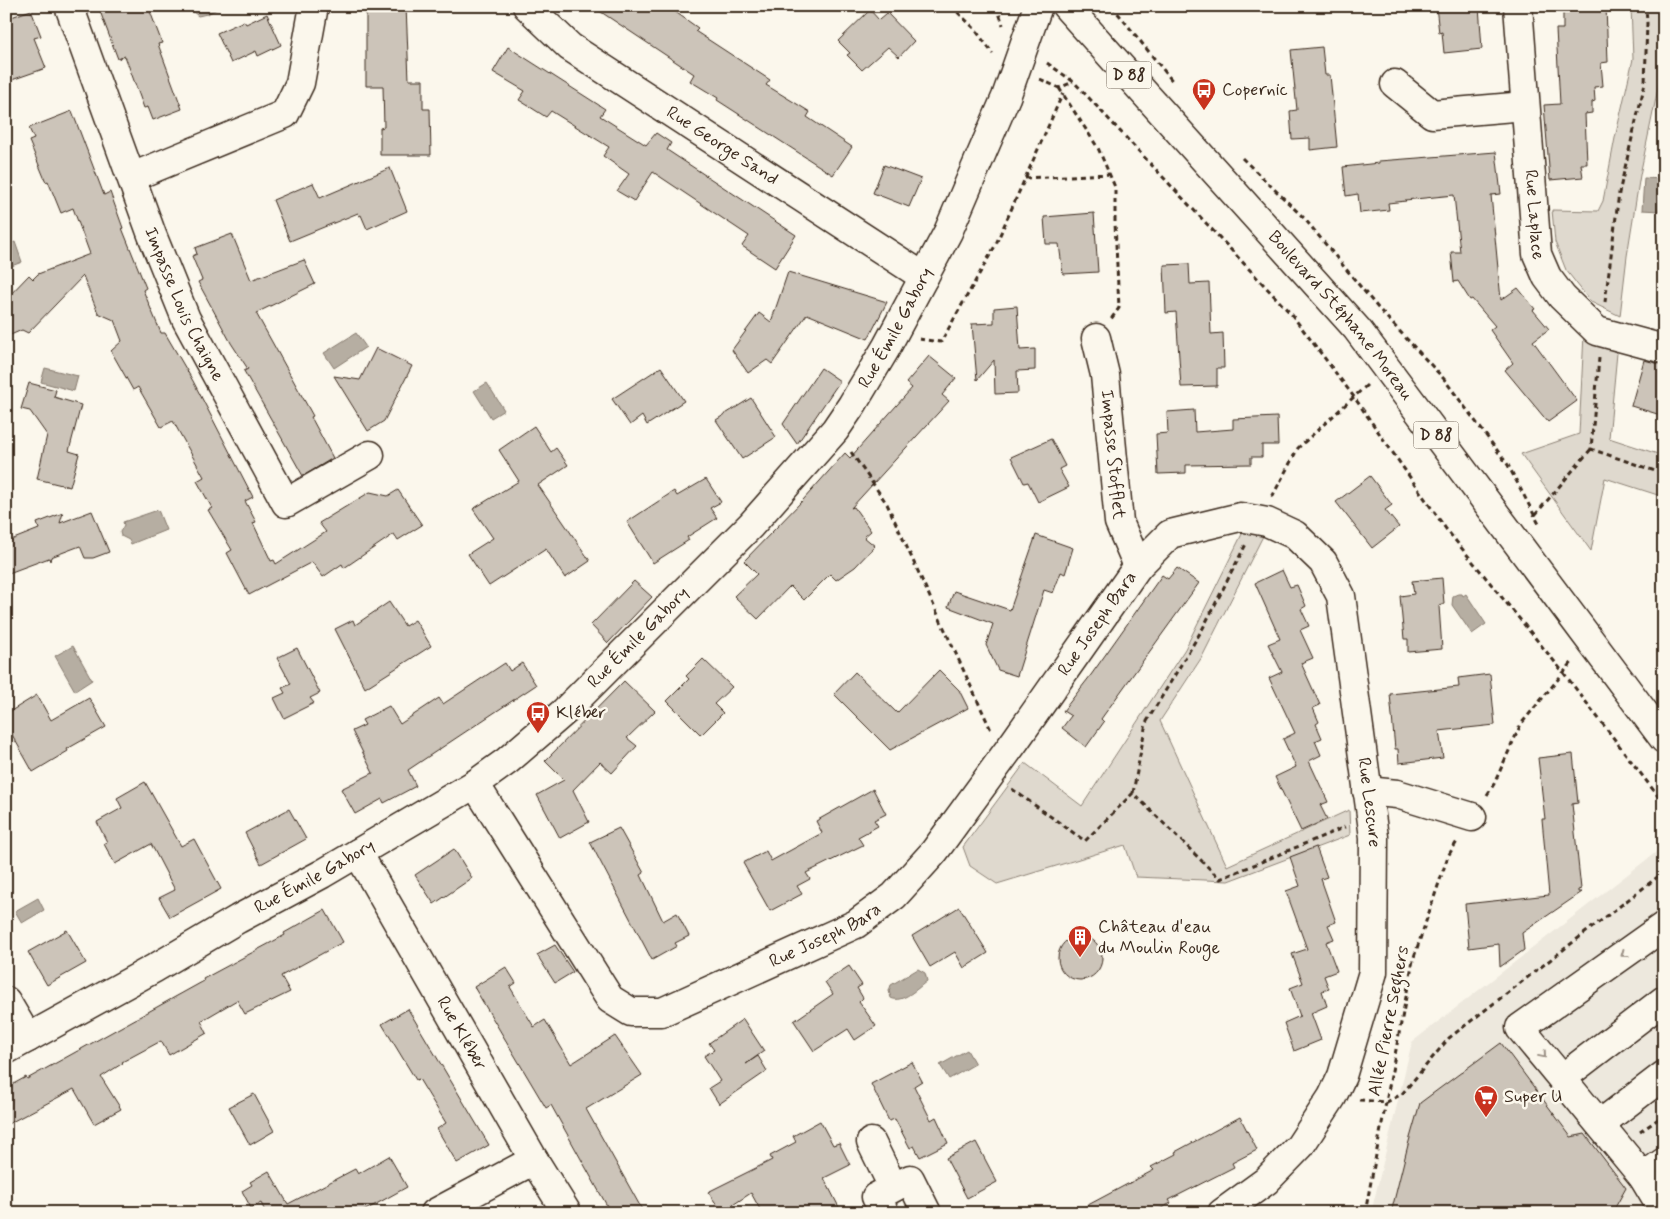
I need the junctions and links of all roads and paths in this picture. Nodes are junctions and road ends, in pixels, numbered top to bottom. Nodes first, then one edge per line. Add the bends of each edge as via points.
1 (69, 6) edge
2 (314, 6) edge
3 (527, 6) edge
4 (1038, 6) edge
5 (1066, 6) edge
6 (1518, 6) edge
7 (1646, 6) edge
8 (1074, 82) dead end
9 (1395, 84) dead end
10 (1059, 88) dead end
11 (1063, 94) junction
12 (1525, 106) junction
13 (1110, 174) junction
14 (132, 177) junction
15 (1025, 178) junction
16 (924, 277) junction
17 (1602, 332) junction
18 (894, 334) junction
19 (1096, 338) joint
20 (1664, 348) edge
21 (1386, 368) junction
22 (1354, 397) junction
23 (835, 430) junction
24 (1591, 449) junction
25 (370, 455) dead end
26 (1664, 474) edge
27 (1534, 515) dead end
28 (1258, 520) junction
29 (1138, 566) junction
30 (1590, 641) junction
31 (1563, 672) junction
32 (1664, 739) edge
33 (997, 766) junction
34 (475, 784) junction
35 (1133, 792) junction
36 (1369, 804) junction
37 (1664, 804) edge
38 (1472, 817) junction
39 (358, 854) junction
40 (1664, 872) edge
41 (1664, 926) edge
42 (1664, 1000) edge
43 (6, 1001) edge
44 (17, 1044) edge
45 (1664, 1075) edge
46 (1562, 1078) junction
47 (1332, 1097) junction
48 (1387, 1102) junction
49 (1600, 1124) junction
50 (871, 1142) dead end
51 (534, 1160) junction
52 (1654, 1170) edge
53 (893, 1187) junction
54 (1664, 1212) edge
55 (435, 1213) edge
56 (567, 1213) edge
57 (884, 1213) edge
58 (927, 1213) edge
59 (1222, 1213) edge
60 (1365, 1213) edge

1 - 14 street, Impasse Louis Chaigne
2 - 14 street via 300,83 285,114
3 - 16 street, Rue George Sand via 570,47
4 - 16 street, Rue Émile Gabory via 1002,106 948,232
5 - 21 street, Boulevard Stéphane Moreau / D 88 via 1357,328
6 - 12 street, Rue Laplace
7 - 17 path via 1645,82 1619,193
8 - 22 path via 1292,315
9 - 12 street via 1432,114
10 - 11 path
11 - 13 path via 1098,148
11 - 15 path
12 - 17 street, Rue Laplace via 1536,254 1562,297
13 - 15 path
13 - 19 path via 1116,187 1119,308
14 - 25 street, Impasse Louis Chaigne via 186,319 286,503
15 - 18 path via 994,246 941,342
16 - 18 street, Rue Émile Gabory
17 - 20 street, Rue Laplace
17 - 24 path
18 - 23 street, Rue Émile Gabory
19 - 29 street, Impasse Stofflet via 1105,375 1119,522
21 - 22 path
21 - 30 street, Boulevard Stéphane Moreau / D 88
22 - 28 path via 1298,448
22 - 31 path via 1446,529
23 - 33 path via 887,504
23 - 34 street, Rue Émile Gabory via 751,526 572,704 507,761
24 - 26 path
24 - 27 path
28 - 29 street, Rue Lescure via 1240,517 1170,534
28 - 35 path via 1203,628 1146,723
28 - 36 street, Rue Lescure via 1296,535 1323,562 1341,596
29 - 33 street, Rue Joseph Bara
30 - 31 path, Allée Pierre Seghers
30 - 32 street, Boulevard Stéphane Moreau / D 88
31 - 37 path
31 - 38 path, Allée Pierre Seghers via 1521,724 1494,784
33 - 34 street, Rue Joseph Bara via 934,852 894,896 856,924 662,1012 631,1012 610,999
33 - 35 path via 1085,841
34 - 39 street, Rue Émile Gabory
35 - 36 path via 1220,879
36 - 38 street via 1397,794
36 - 47 street, Rue Lescure via 1374,837 1374,972 1342,1076
38 - 48 path, Allée Pierre Seghers via 1448,856 1413,960
39 - 44 street, Rue Émile Gabory
39 - 51 street, Rue Kléber
40 - 48 path via 1449,1038 1402,1094
41 -> 46 street via 1520,1028
42 - 46 street
43 - 44 street
45 - 49 street
46 - 49 street
47 - 48 path
47 - 59 street, Rue Lescure via 1300,1146 1266,1182
48 - 60 path, Allée Pierre Seghers
49 - 52 street
50 - 53 street
51 - 55 street
51 - 56 street, Rue Kléber
52 - 54 street
53 - 57 street via 876,1196
53 - 58 street via 910,1179

